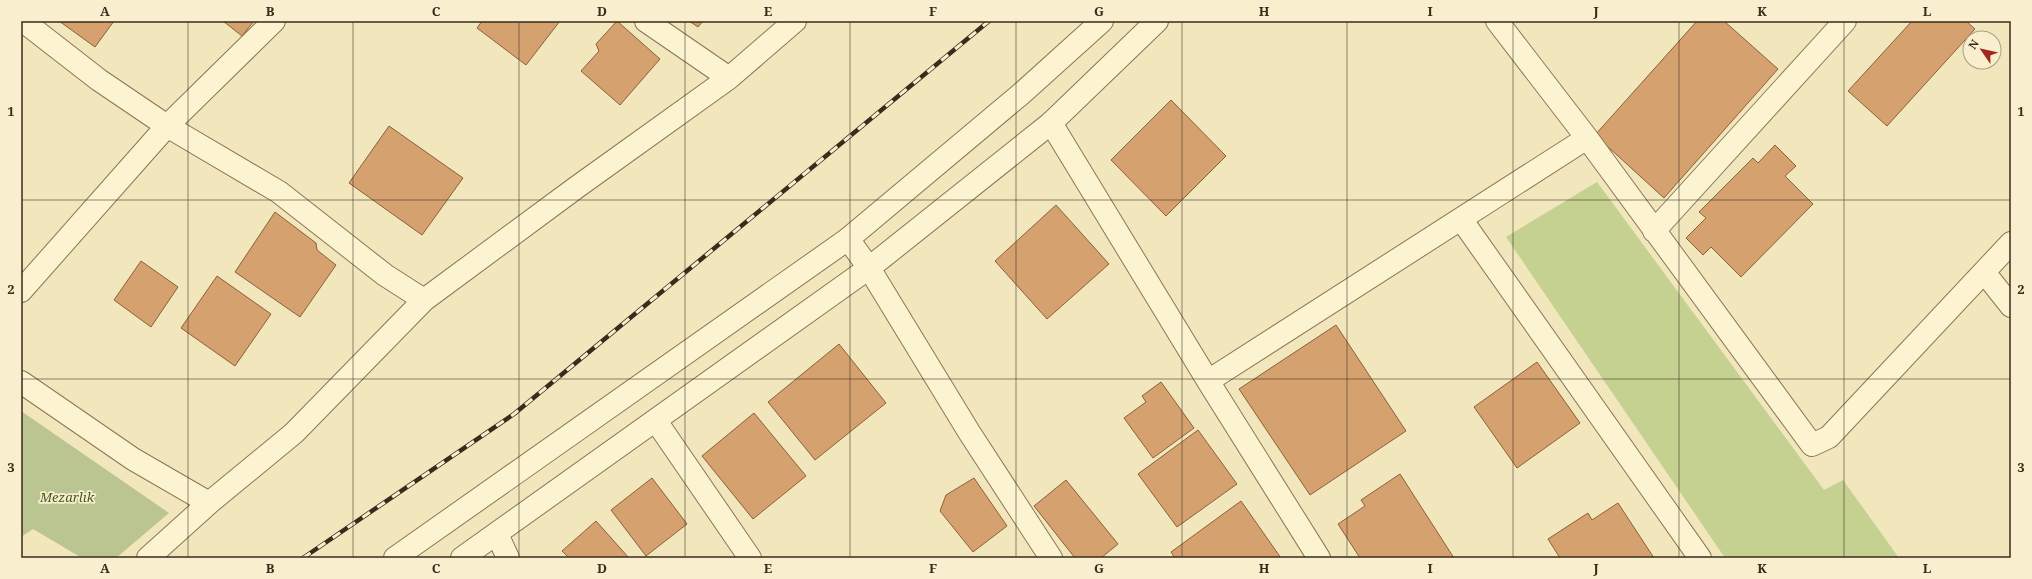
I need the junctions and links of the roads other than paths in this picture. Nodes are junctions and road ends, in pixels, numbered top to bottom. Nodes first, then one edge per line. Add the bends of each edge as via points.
1 (23, 21) edge
2 (274, 21) edge
3 (646, 21) edge
4 (795, 21) edge
5 (1102, 21) edge
6 (1157, 21) edge
7 (1496, 21) edge
8 (1845, 21) edge
9 (729, 78) junction
10 (1051, 124) junction
11 (167, 126) junction
12 (1587, 138) junction
13 (1461, 219) junction
14 (1654, 230) junction
15 (848, 239) junction
16 (2011, 243) edge
17 (869, 268) junction
18 (1984, 272) junction
19 (21, 291) edge
20 (424, 300) junction
21 (2011, 306) edge
22 (1208, 381) junction
23 (21, 382) edge
24 (656, 421) junction
25 (209, 503) junction
26 (497, 534) junction
27 (148, 558) edge
28 (395, 558) edge
29 (462, 558) edge
30 (508, 558) edge
31 (750, 558) edge
32 (1051, 558) edge
33 (1319, 558) edge
34 (1700, 558) edge

1 - 11 street via 100,80
2 - 11 street
3 - 9 street
4 - 9 street
5 - 15 street via 1021,94
6 - 10 street
7 - 12 street
8 - 14 street
9 - 20 street
10 - 17 street
10 - 22 street
11 - 19 street
11 - 20 street via 280,192 385,275
12 - 13 street
12 - 14 street
13 - 22 street
13 - 34 street
14 - 18 street via 1812,445 1829,437
15 - 17 street
15 - 28 street
16 - 18 street
17 - 24 street
17 - 32 street via 969,432
18 - 21 street
20 - 25 street via 294,433
22 - 33 street
23 - 25 street via 133,459
24 - 26 street
24 - 31 street
25 - 27 street
26 - 29 street
26 - 30 street

